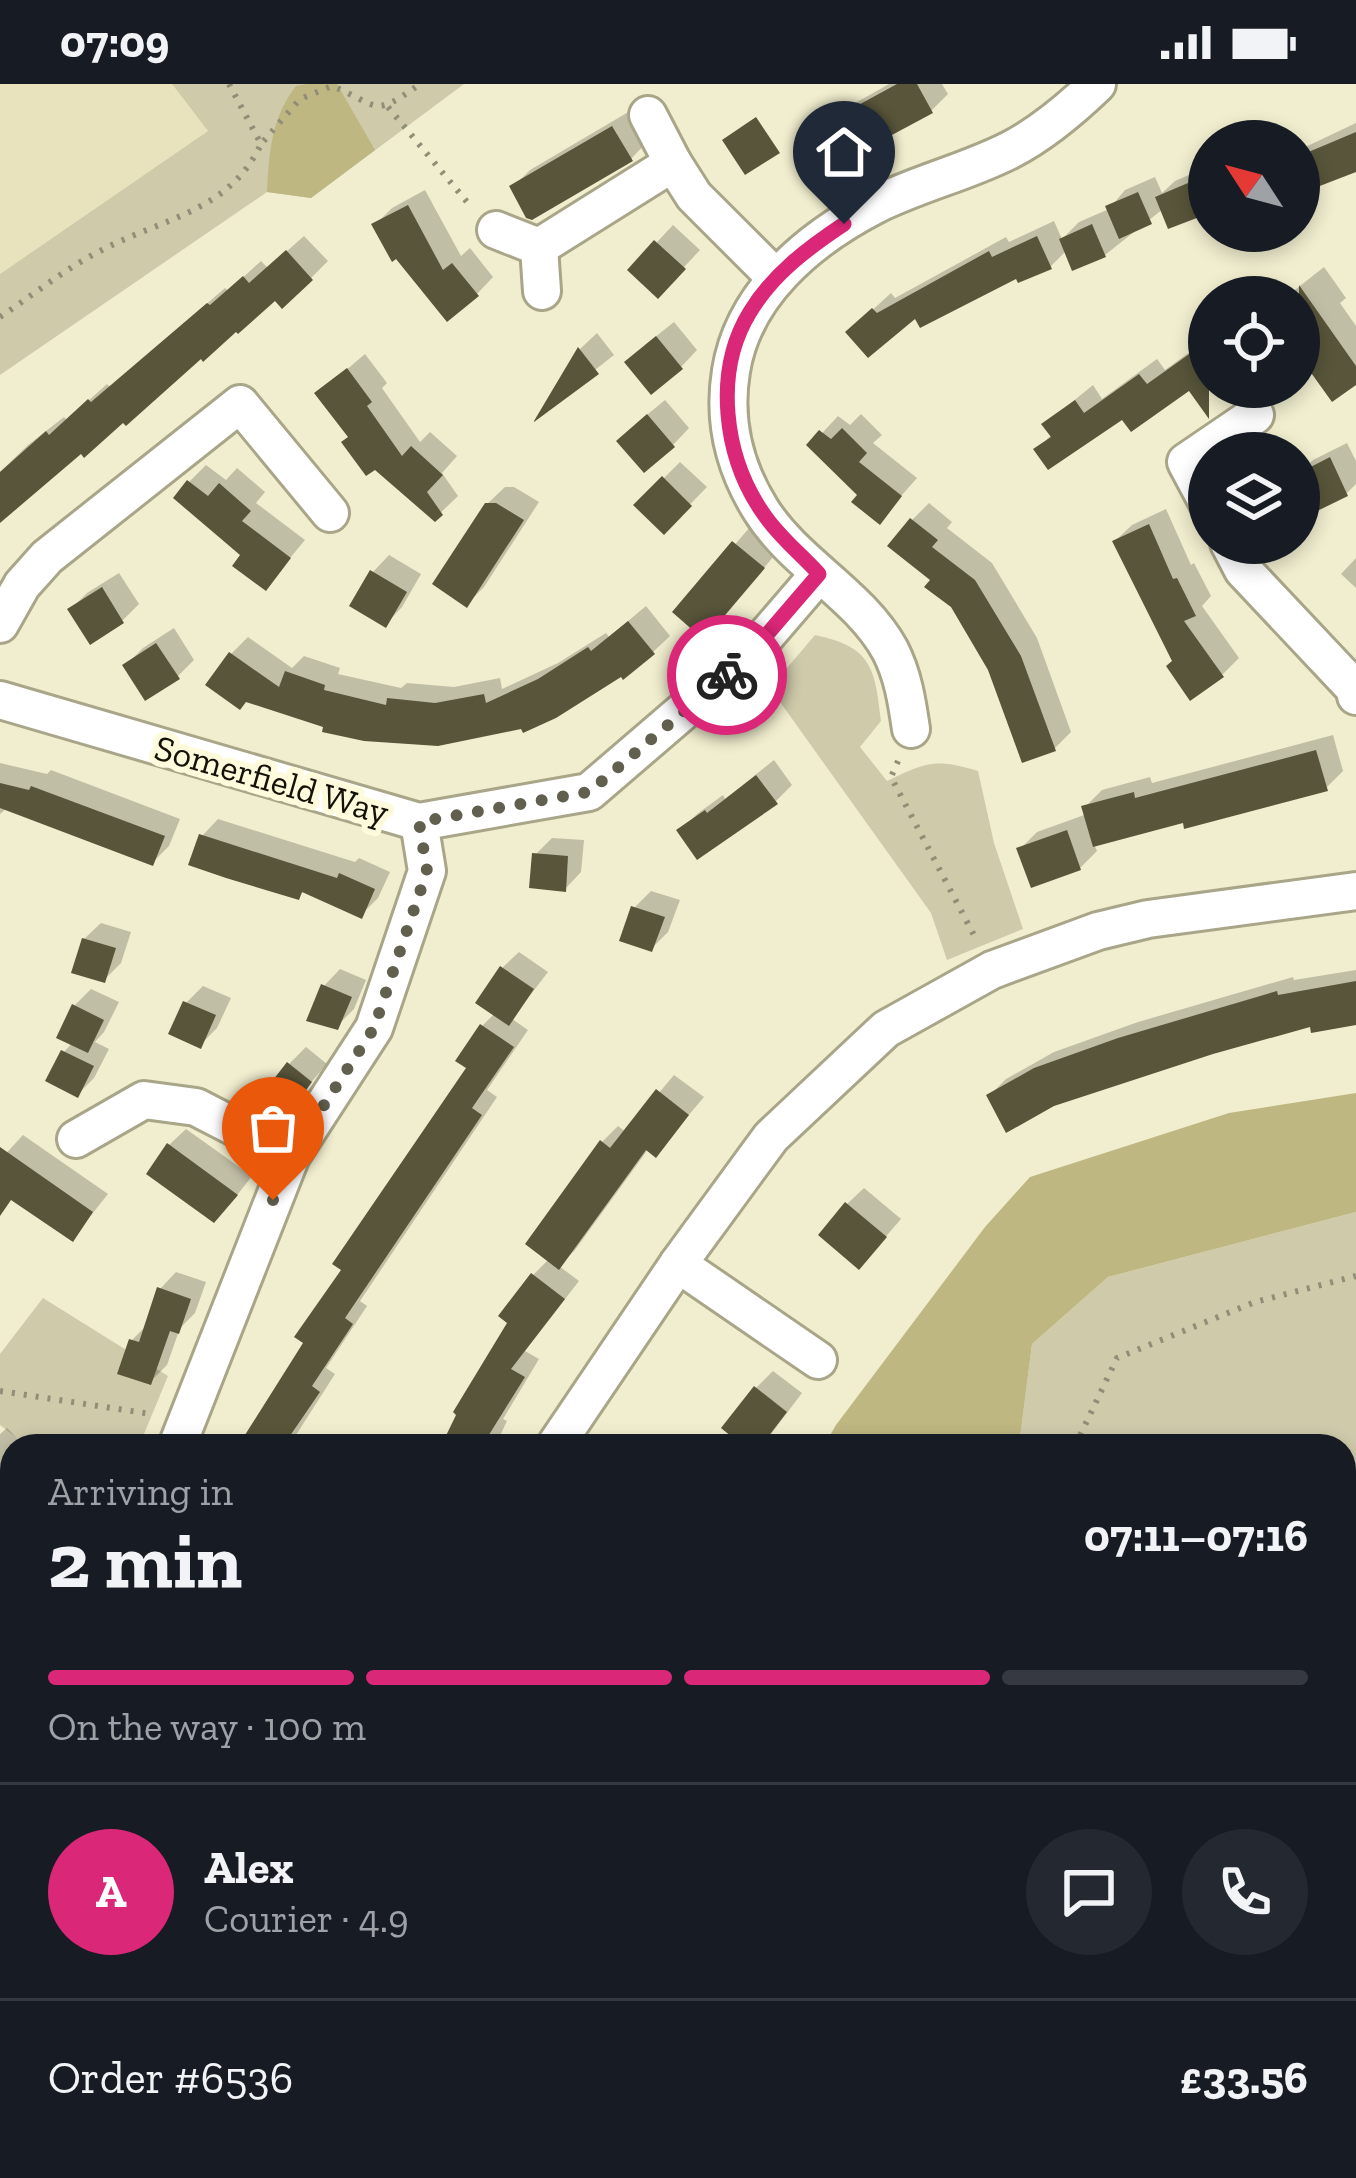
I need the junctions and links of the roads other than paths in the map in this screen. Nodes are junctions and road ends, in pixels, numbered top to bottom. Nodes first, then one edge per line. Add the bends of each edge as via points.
1 (1097, 84) edge
2 (648, 115) dead end
3 (673, 163) junction
4 (496, 230) road end
5 (539, 247) junction
6 (776, 278) junction
7 (542, 291) dead end
8 (1255, 415) dead end
9 (1230, 432) edge
10 (330, 513) dead end
11 (1240, 564) edge
12 (819, 574) junction
13 (0, 624) edge
14 (1356, 696) edge
15 (0, 700) edge
16 (911, 729) road end
17 (419, 822) junction
18 (1356, 892) edge
19 (76, 1139) dead end
20 (291, 1156) junction
21 (678, 1264) junction
22 (818, 1360) dead end
23 (182, 1433) edge
24 (563, 1434) edge

1 - 6 street via 1015,147 877,204
2 - 3 street
3 - 5 street
3 - 6 street via 694,196
4 - 5 street
5 - 7 street
6 - 12 street via 748,314 734,354 730,435 764,514
8 - 9 street
10 - 13 street via 240,404 47,557
11 - 14 street
12 - 16 street via 872,622 891,652
12 - 17 street, Somerfield Way via 751,653 589,792
15 - 17 street, Somerfield Way
17 - 20 street via 427,871 374,1028
18 - 21 street via 1148,919 992,970 886,1029 771,1136
19 - 20 street via 144,1100 196,1107
20 - 23 street
21 - 22 street
21 - 24 street

